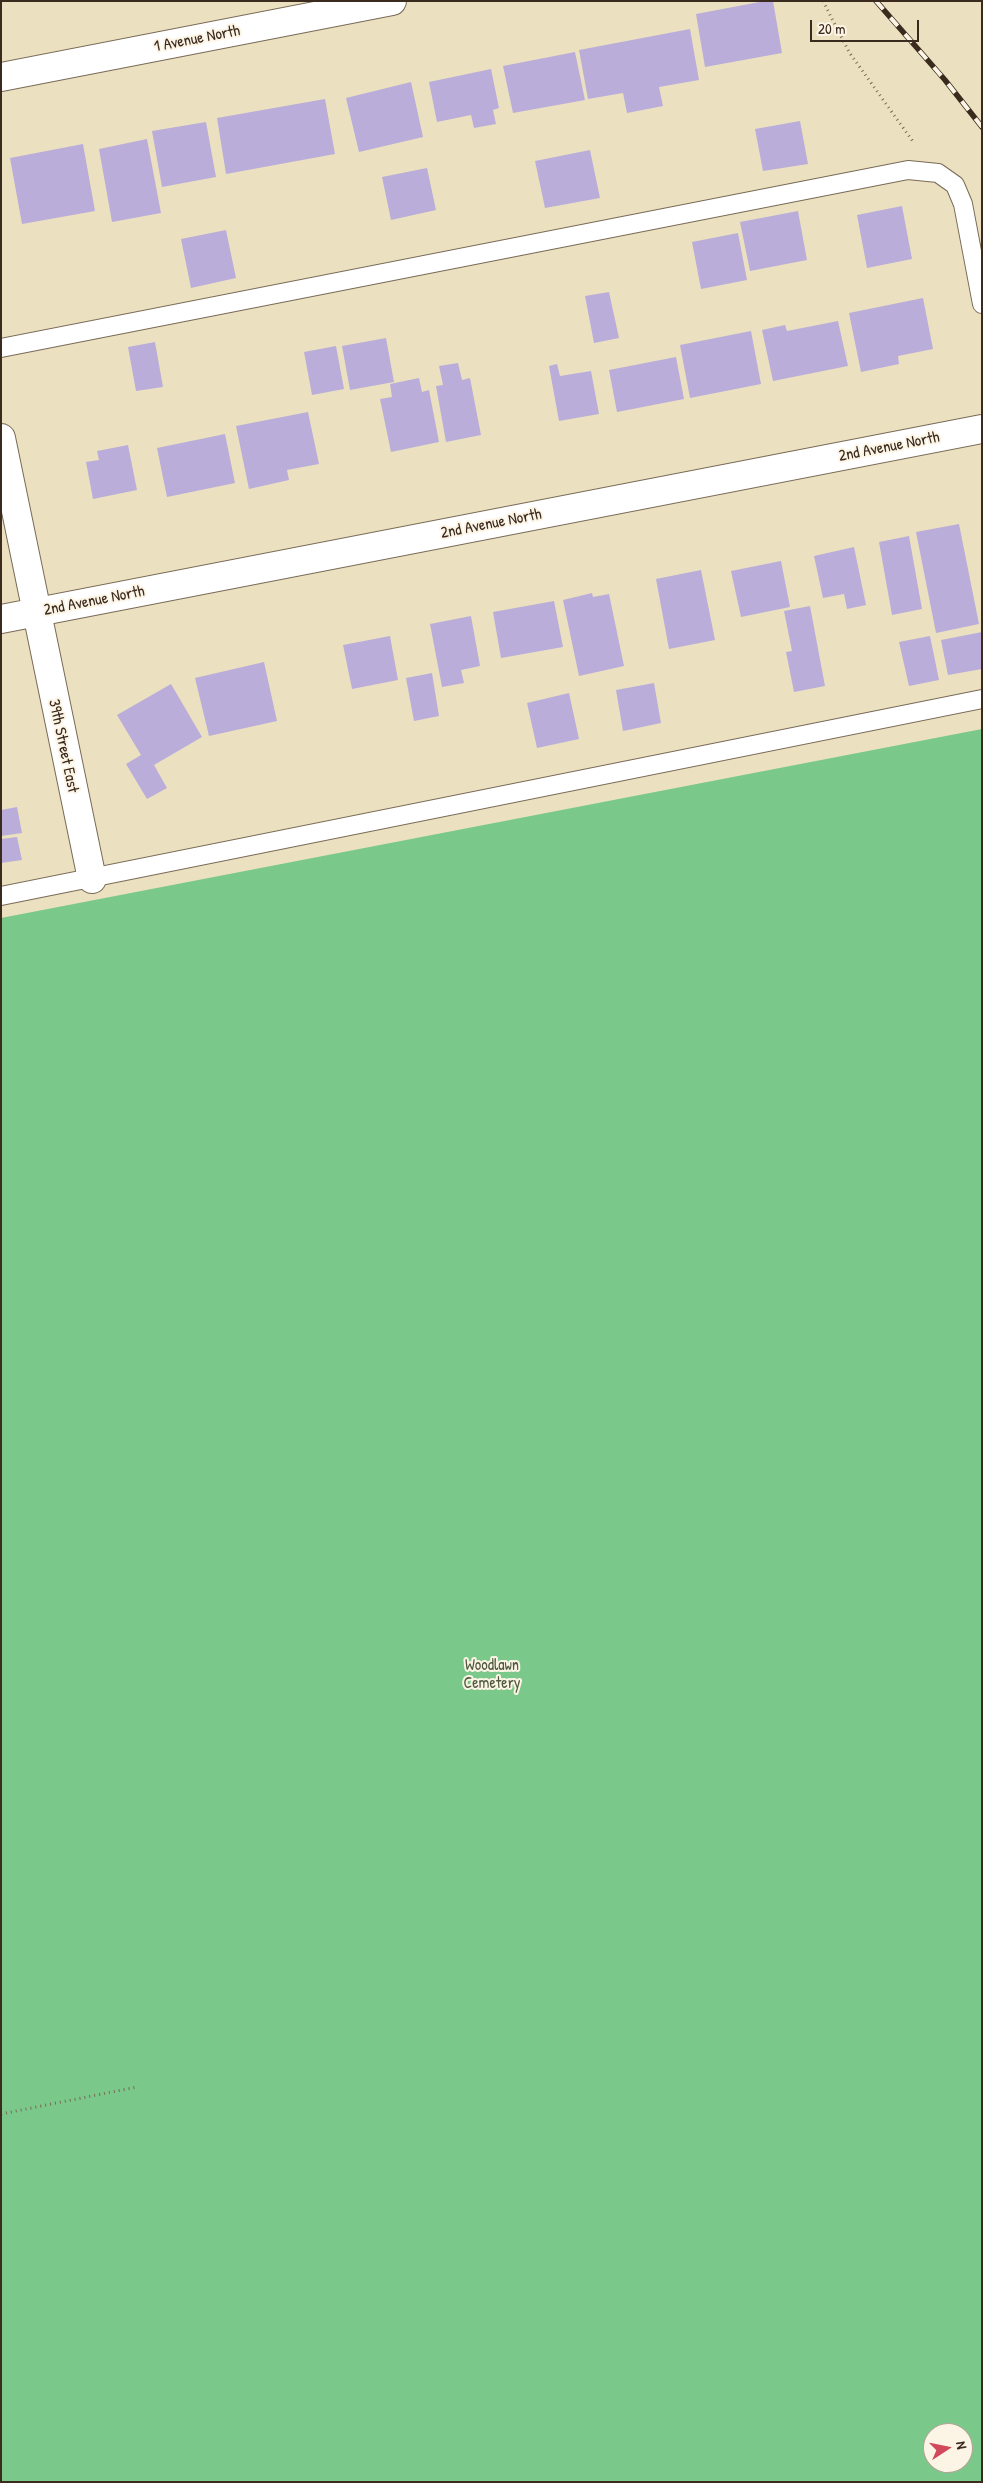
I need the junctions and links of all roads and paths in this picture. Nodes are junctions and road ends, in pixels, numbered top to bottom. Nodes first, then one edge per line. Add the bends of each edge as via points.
1 (392, 1) edge
2 (823, 1) edge
3 (1, 77) edge
4 (925, 172) junction
5 (982, 304) edge
6 (1, 348) edge
7 (982, 429) edge
8 (1, 438) edge
9 (36, 612) junction
10 (1, 619) edge
11 (982, 699) edge
12 (92, 879) junction
13 (1, 896) edge
14 (137, 2087) dead end
15 (1, 2114) edge

1 - 3 street, 1 Avenue North
2 - 4 path via 849,52 913,138
4 - 5 lane via 938,172 955,185 963,204
4 - 6 lane via 908,170
7 - 9 street, 2nd Avenue North
8 - 9 street, 39th Street East
9 - 10 street, 2nd Avenue North
9 - 12 street, 39th Street East
11 - 12 lane
12 - 13 lane
14 - 15 path

